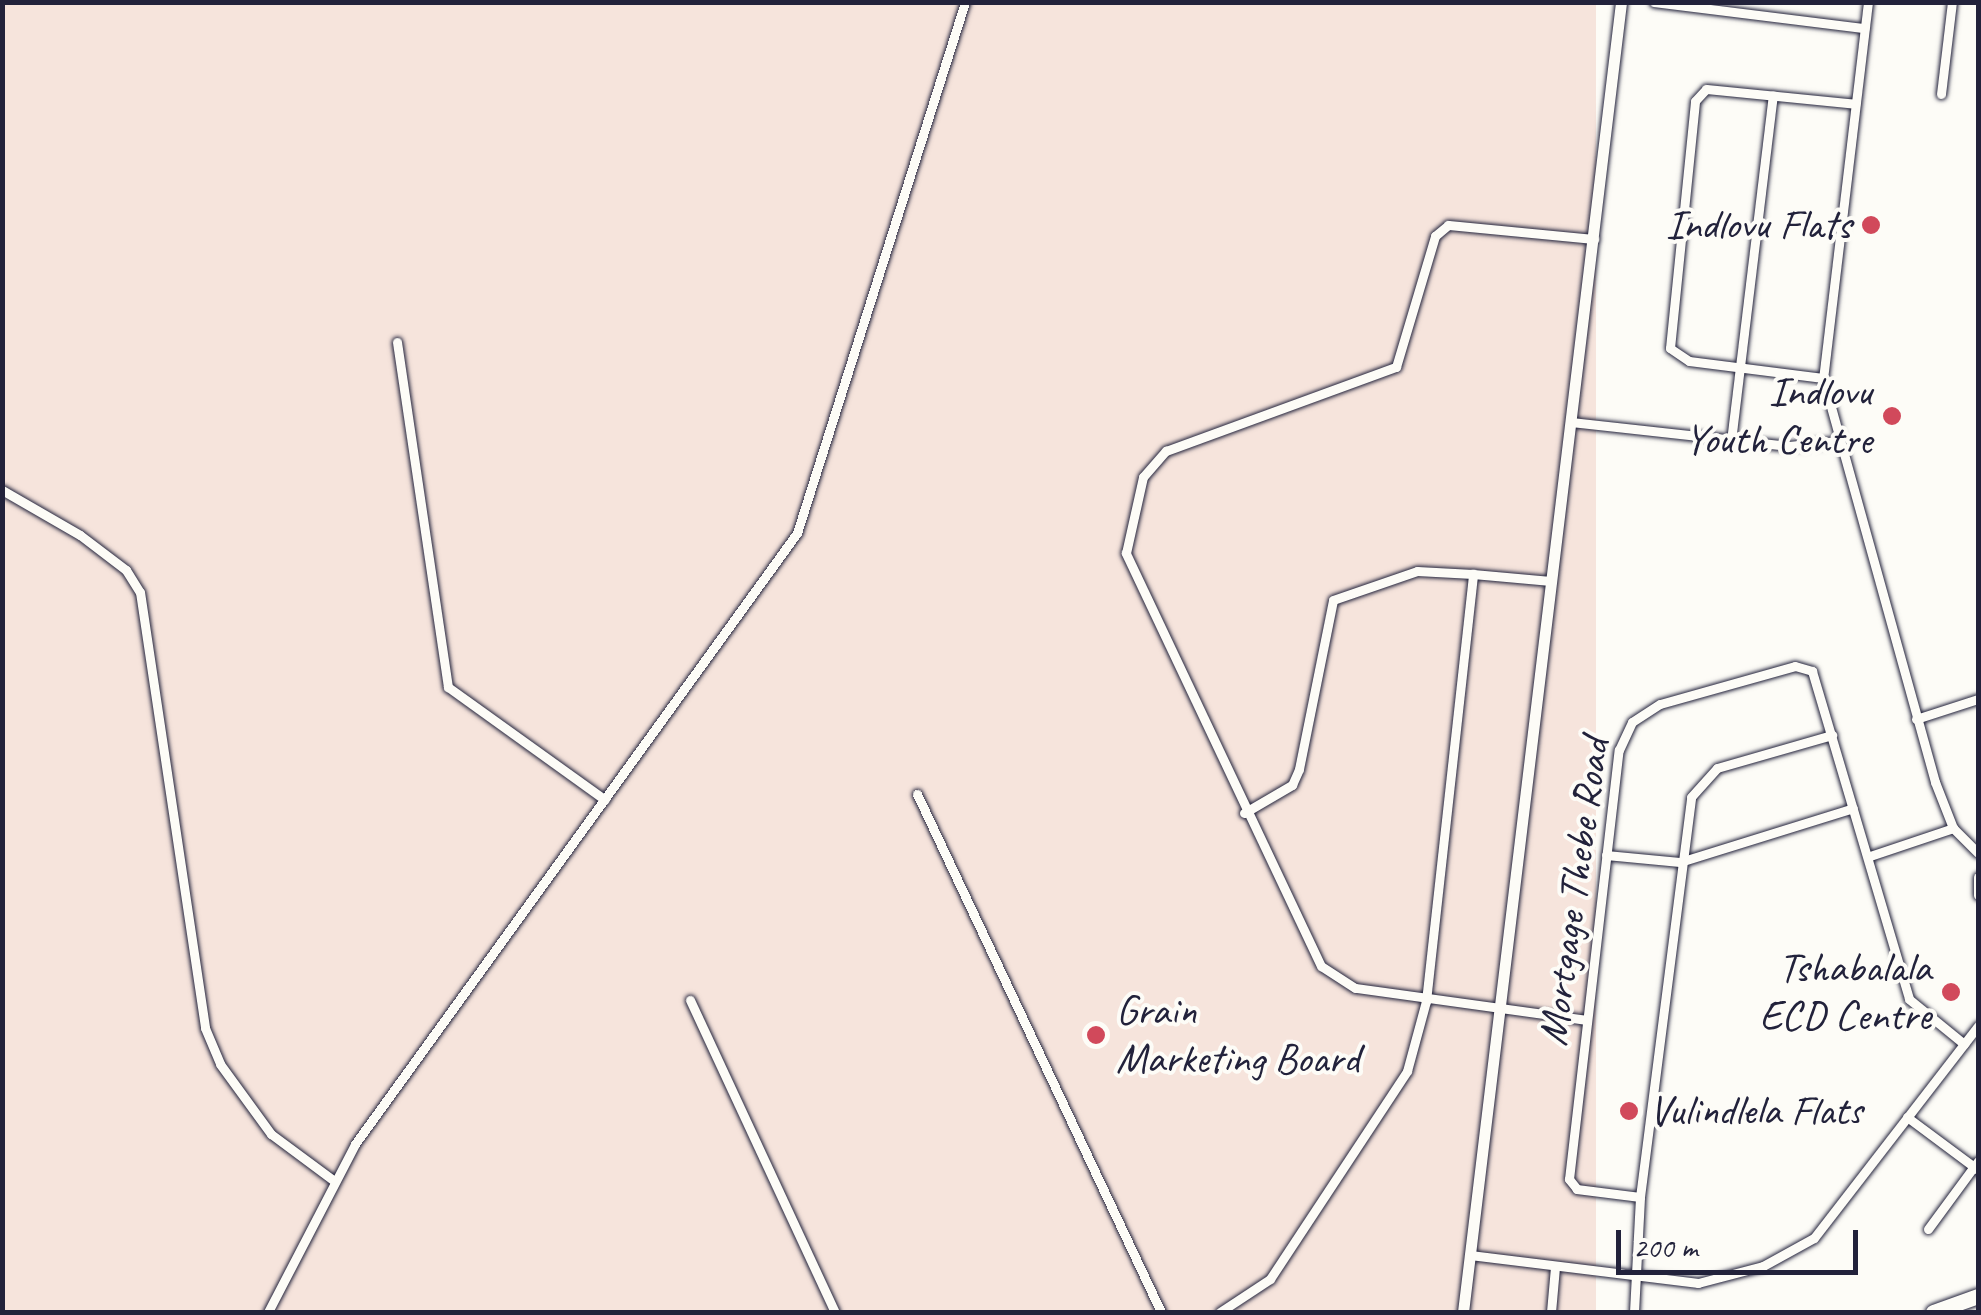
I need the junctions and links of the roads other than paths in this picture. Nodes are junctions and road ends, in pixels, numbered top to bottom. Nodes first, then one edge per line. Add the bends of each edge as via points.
1 (965, 2) edge
2 (1621, 2) edge
3 (1654, 2) edge
4 (1868, 2) edge
5 (1952, 2) edge
6 (1864, 28) junction
7 (1941, 94) dead end
8 (1773, 96) junction
9 (1855, 104) junction
10 (1594, 239) junction
11 (397, 342) dead end
12 (1742, 367) junction
13 (1823, 378) junction
14 (1571, 422) junction
15 (1731, 441) junction
16 (1838, 441) junction
17 (2, 490) edge
18 (1473, 574) junction
19 (1551, 581) junction
20 (1978, 700) edge
21 (1916, 719) junction
22 (1832, 735) junction
23 (917, 794) dead end
24 (605, 800) junction
25 (1853, 808) junction
26 (1244, 813) junction
27 (1954, 828) junction
28 (1978, 852) edge
29 (1606, 855) junction
30 (1870, 856) junction
31 (1680, 862) junction
32 (1978, 877) edge
33 (1978, 895) edge
34 (690, 1000) dead end
35 (1426, 1001) junction
36 (1499, 1010) junction
37 (1587, 1020) junction
38 (1978, 1026) edge
39 (1964, 1044) junction
40 (1907, 1117) junction
41 (1977, 1166) edge
42 (333, 1180) junction
43 (1640, 1198) junction
44 (1928, 1229) dead end
45 (1470, 1254) junction
46 (1555, 1268) junction
47 (1633, 1276) junction
48 (1978, 1296) edge
49 (268, 1312) edge
50 (836, 1312) edge
51 (1161, 1312) edge
52 (1220, 1312) edge
53 (1463, 1312) edge
54 (1550, 1312) edge
55 (1634, 1312) edge
56 (1932, 1312) edge

1 - 24 street via 797,532
2 - 10 street
3 - 6 street
4 - 6 street
5 - 7 street
6 - 9 street
8 - 9 street
8 - 12 street
8 - 12 street via 1706,89 1696,96 1669,339 1680,359
9 - 13 street
10 - 14 street
10 - 26 street via 1448,225 1435,236 1401,360 1390,373 1166,451 1151,462 1128,566
11 - 24 street via 448,688
12 - 13 street
12 - 15 street
13 - 16 street
14 - 15 street
14 - 19 street
15 - 16 street
16 - 21 street
17 - 42 street via 80,535 126,570 140,592 204,1028 220,1064 271,1134
18 - 19 street
18 - 26 street via 1418,571 1334,600 1326,613 1299,769 1292,785
18 - 35 street
19 - 36 street
20 - 21 street
21 - 27 street
22 - 25 street, Mortgage Thebe Road
22 - 29 street, Mortgage Thebe Road via 1812,671 1801,665 1645,711 1619,750
22 - 31 street via 1704,775 1691,796
23 - 51 street
24 - 42 street
25 - 30 street, Mortgage Thebe Road
25 - 31 street
26 - 35 street via 1321,966 1355,988
27 - 28 street
27 - 30 street
29 - 31 street
29 - 37 street, Mortgage Thebe Road
30 - 39 street, Mortgage Thebe Road via 1909,999
31 - 43 street
32 - 33 street
34 - 50 street
35 - 36 street
35 - 52 street via 1393,1098 1270,1279
36 - 37 street
36 - 45 street
37 - 43 street, Mortgage Thebe Road via 1568,1179 1577,1189
38 - 39 street
39 - 40 street
40 - 41 street
40 - 47 street via 1806,1245 1711,1283
41 - 44 street
42 - 49 street
43 - 47 street
45 - 46 street
45 - 53 street
46 - 47 street
46 - 54 street
47 - 55 street
48 - 56 main road

